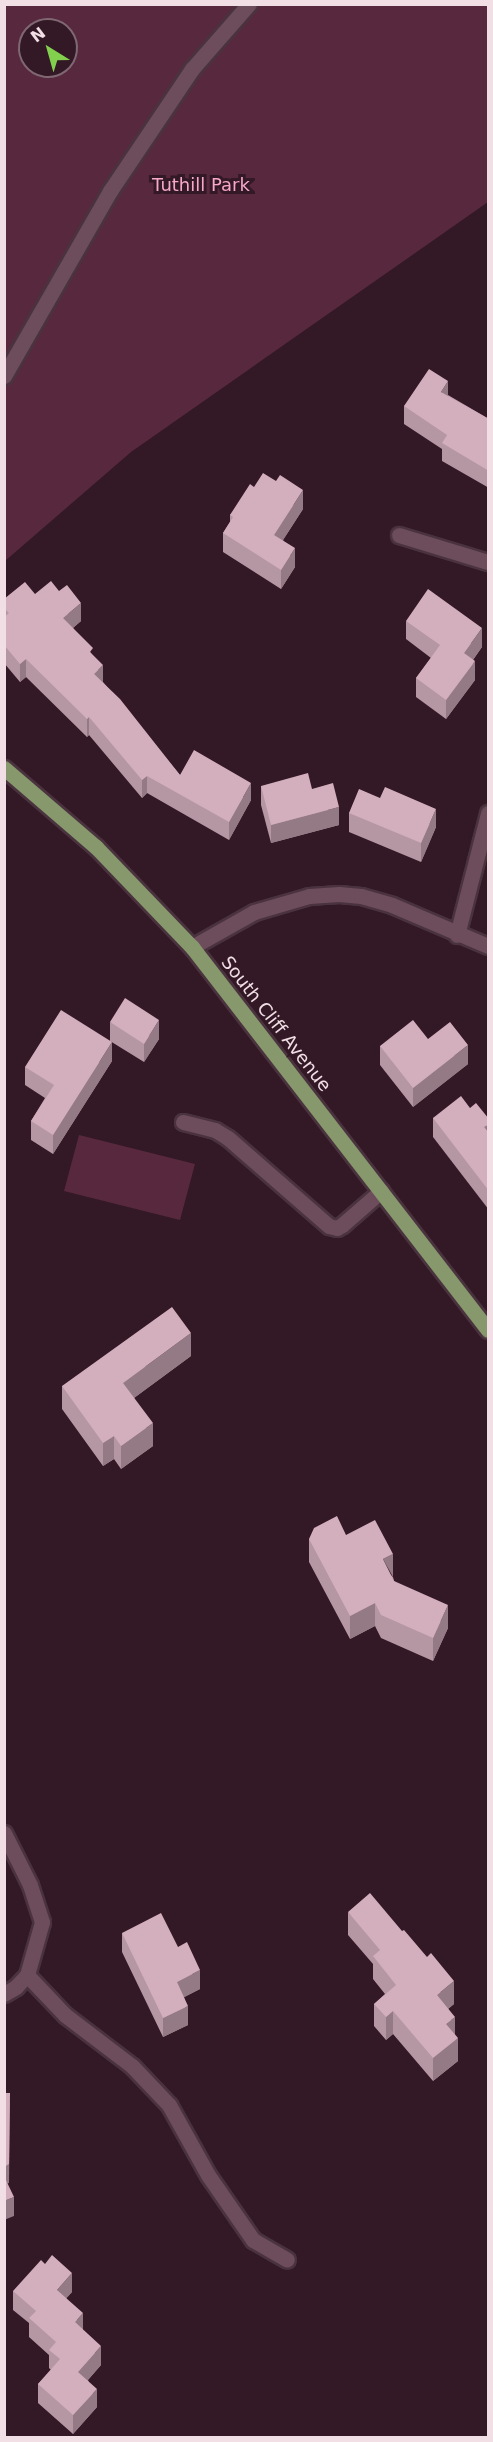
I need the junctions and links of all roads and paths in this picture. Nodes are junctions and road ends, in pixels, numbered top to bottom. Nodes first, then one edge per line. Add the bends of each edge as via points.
1 (249, 4) edge
2 (4, 376) edge
3 (399, 535) dead end
4 (489, 562) edge
5 (4, 768) edge
6 (489, 813) edge
7 (457, 935) junction
8 (489, 946) edge
9 (192, 947) junction
10 (183, 1122) dead end
11 (381, 1191) junction
12 (489, 1330) edge
13 (4, 1833) edge
14 (27, 1975) junction
15 (4, 1994) edge
16 (287, 2260) dead end

1 - 2 street via 192,69 110,191
3 - 4 street
5 - 9 main road, South Cliff Avenue via 96,847
6 - 7 street
7 - 8 street
7 - 9 street via 392,905 339,894 309,896 254,912
9 - 11 main road, South Cliff Avenue
10 - 11 street via 215,1130 228,1138 330,1226 342,1225
11 - 12 main road, South Cliff Avenue
13 - 14 street via 30,1885 42,1922
14 - 15 street
14 - 16 street via 65,2014 132,2066 169,2105 208,2175 253,2240

